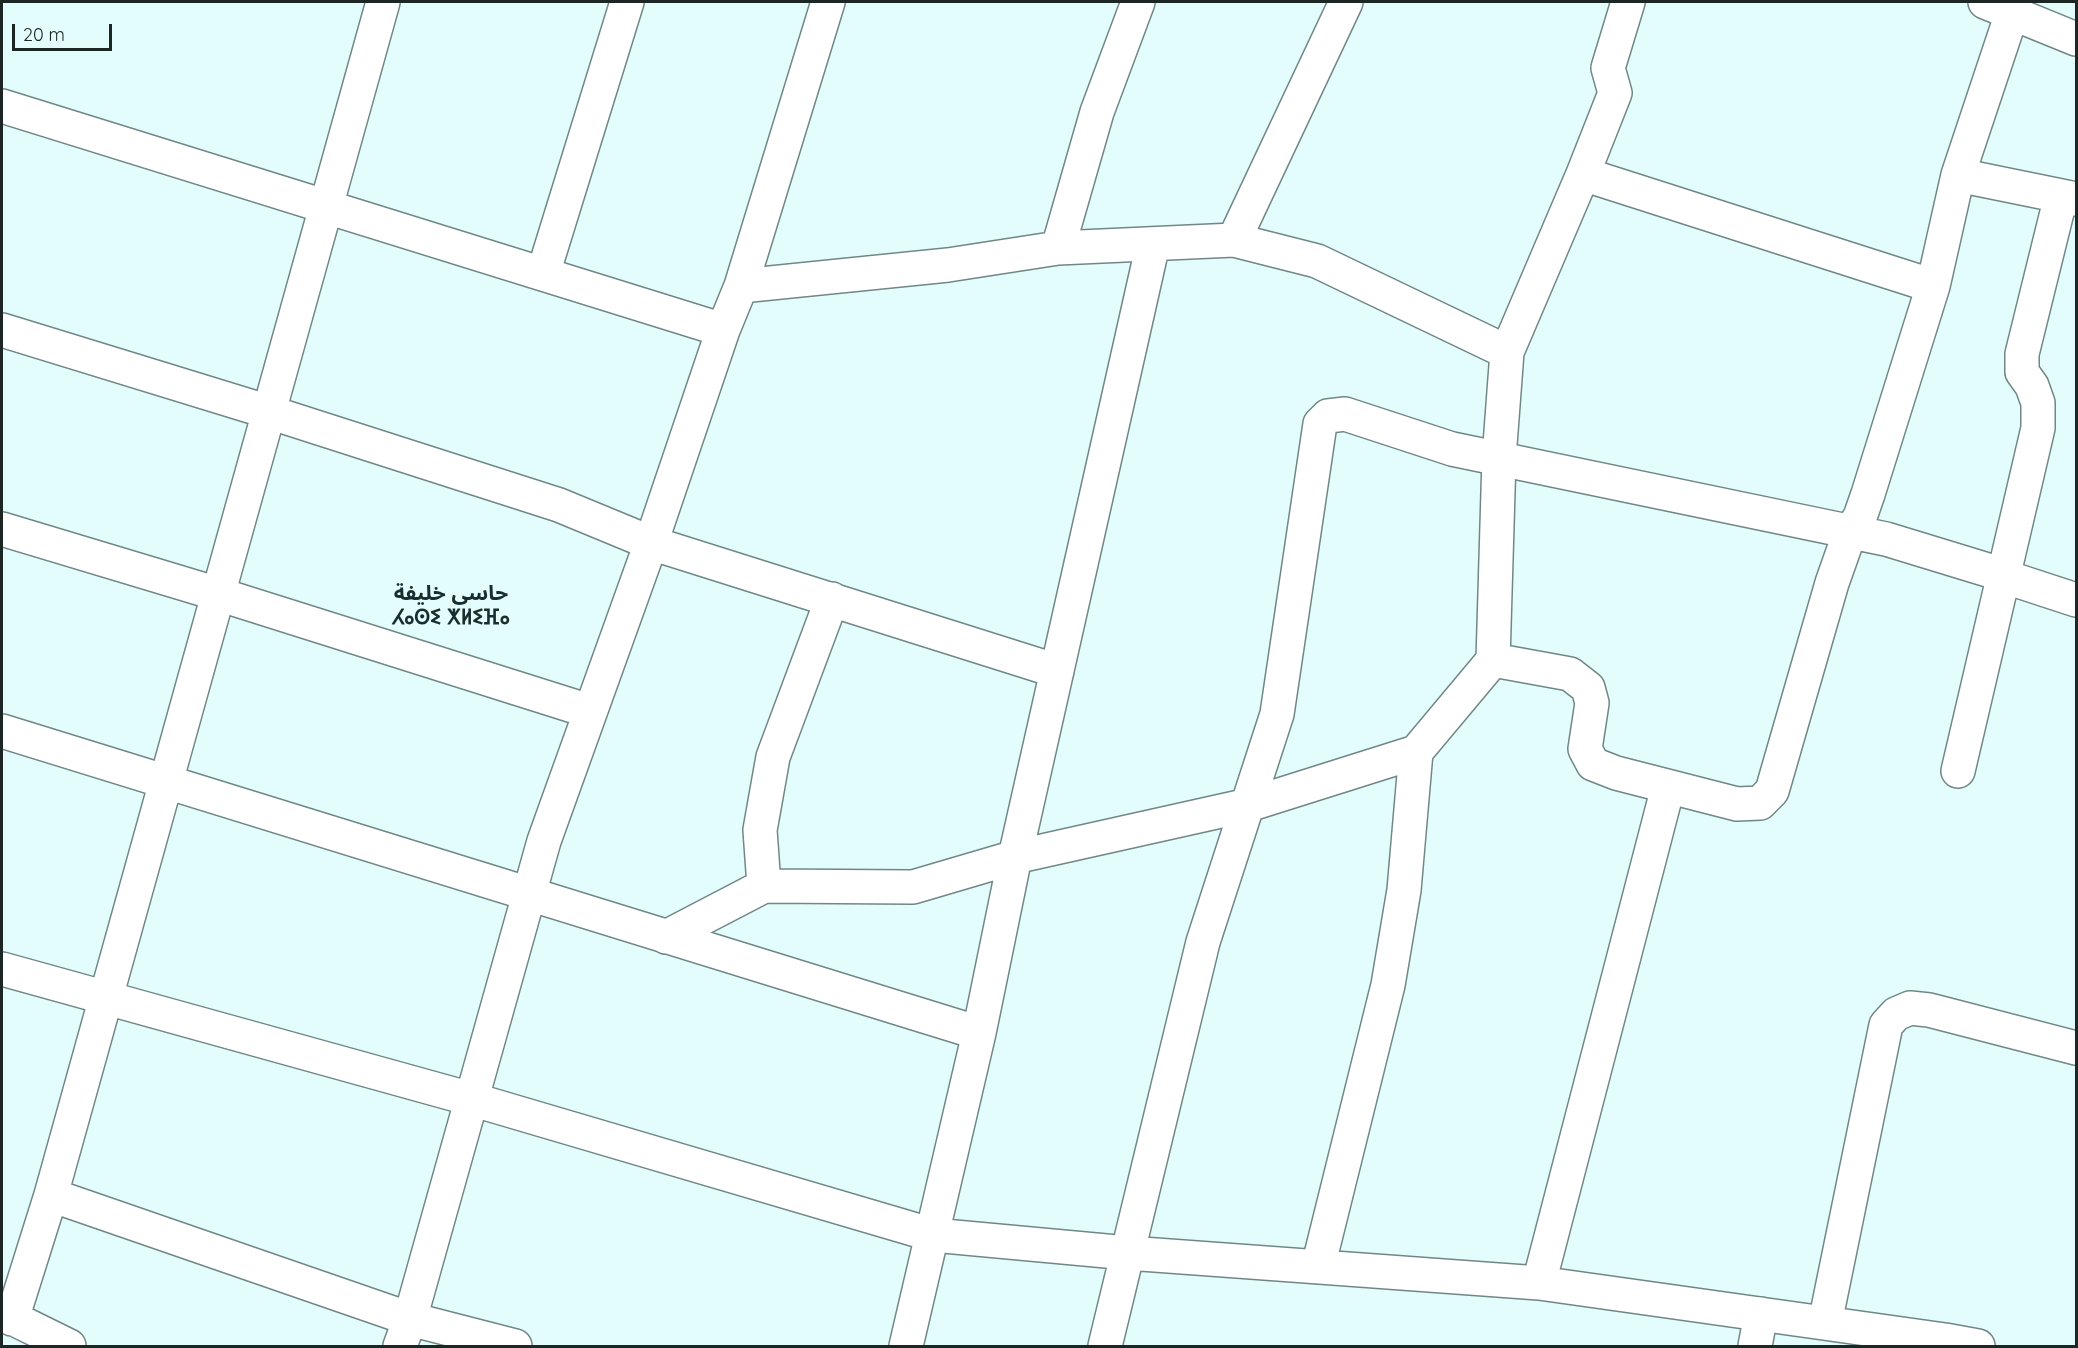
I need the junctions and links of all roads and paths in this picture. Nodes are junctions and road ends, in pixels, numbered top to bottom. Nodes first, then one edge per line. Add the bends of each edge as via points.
1 (383, 2) edge
2 (627, 2) edge
3 (828, 2) edge
4 (1138, 2) edge
5 (1346, 2) edge
6 (1628, 2) edge
7 (1999, 7) edge
8 (2076, 39) edge
9 (2, 106) edge
10 (1583, 174) junction
11 (1958, 175) junction
12 (2069, 197) edge
13 (326, 207) junction
14 (1234, 240) junction
15 (1153, 244) junction
16 (1058, 248) junction
17 (543, 274) junction
18 (741, 285) junction
19 (1934, 286) junction
20 (2, 330) edge
21 (723, 330) junction
22 (1507, 352) junction
23 (269, 412) junction
24 (1499, 458) junction
25 (2, 529) edge
26 (1850, 532) junction
27 (651, 543) junction
28 (2004, 575) junction
29 (218, 594) junction
30 (832, 599) junction
31 (2076, 600) edge
32 (1493, 660) junction
33 (1057, 671) junction
34 (589, 711) junction
35 (2, 731) edge
36 (1416, 752) junction
37 (1958, 771) dead end
38 (166, 782) junction
39 (1668, 786) junction
40 (1248, 805) junction
41 (1015, 857) junction
42 (764, 886) junction
43 (529, 894) junction
44 (666, 937) junction
45 (2, 969) edge
46 (105, 998) junction
47 (979, 1033) junction
48 (2076, 1048) edge
49 (471, 1099) junction
50 (51, 1195) junction
51 (933, 1235) junction
52 (1128, 1253) junction
53 (1318, 1267) junction
54 (1539, 1283) junction
55 (1761, 1314) junction
56 (7, 1316) edge
57 (1825, 1323) junction
58 (405, 1333) edge
59 (1944, 1343) edge
60 (69, 1347) edge
61 (515, 1347) edge
62 (906, 1347) edge
63 (1105, 1347) edge
64 (1755, 1347) edge
65 (1978, 1347) edge

1 - 13 street
2 - 17 street
3 - 18 street
4 - 16 street via 1097,112
5 - 14 street
6 - 10 street via 1608,68 1615,93
7 - 8 street
7 - 11 street
9 - 13 street
10 - 19 street
10 - 22 street
11 - 12 street
11 - 19 street
12 - 28 street via 2022,354 2022,372 2038,403 2038,428
13 - 17 street
13 - 23 street
14 - 15 street
14 - 22 street via 1317,261
15 - 16 street
15 - 33 street
16 - 18 street via 948,265
17 - 21 street
18 - 21 street
19 - 26 street via 1868,494
20 - 23 street
21 - 27 street
22 - 24 street
23 - 27 street via 559,505
23 - 29 street
24 - 26 street
24 - 32 street
24 - 40 street via 1452,450 1345,414 1328,416 1320,424 1277,714
25 - 29 street
26 - 28 street
26 - 39 street via 1772,791 1760,803 1737,804
27 - 30 street
27 - 34 street
28 - 31 street
28 - 37 street
29 - 34 street
29 - 38 street
30 - 33 street
30 - 42 street via 773,757 760,830
32 - 36 street
32 - 39 street via 1570,674 1588,688 1592,703 1585,749 1593,764 1616,774
33 - 41 street
34 - 43 street
35 - 38 street
36 - 40 street
36 - 53 street via 1404,890 1388,985
38 - 43 street
38 - 46 street
39 - 54 street
40 - 41 street
40 - 52 street via 1203,942
41 - 42 street via 913,887
41 - 47 street
42 - 44 street
43 - 44 street
43 - 49 street
44 - 47 street
45 - 46 street
46 - 49 street
46 - 50 street
47 - 51 street
48 - 57 street via 1929,1010 1910,1008 1886,1024
49 - 51 street
49 - 58 street
50 - 56 street
50 - 58 street
51 - 52 street
51 - 62 street
52 - 53 street
52 - 63 street
53 - 54 street
54 - 55 street
55 - 57 street
55 - 64 street
56 - 60 street
57 - 59 street
58 - 61 street
59 - 65 street

